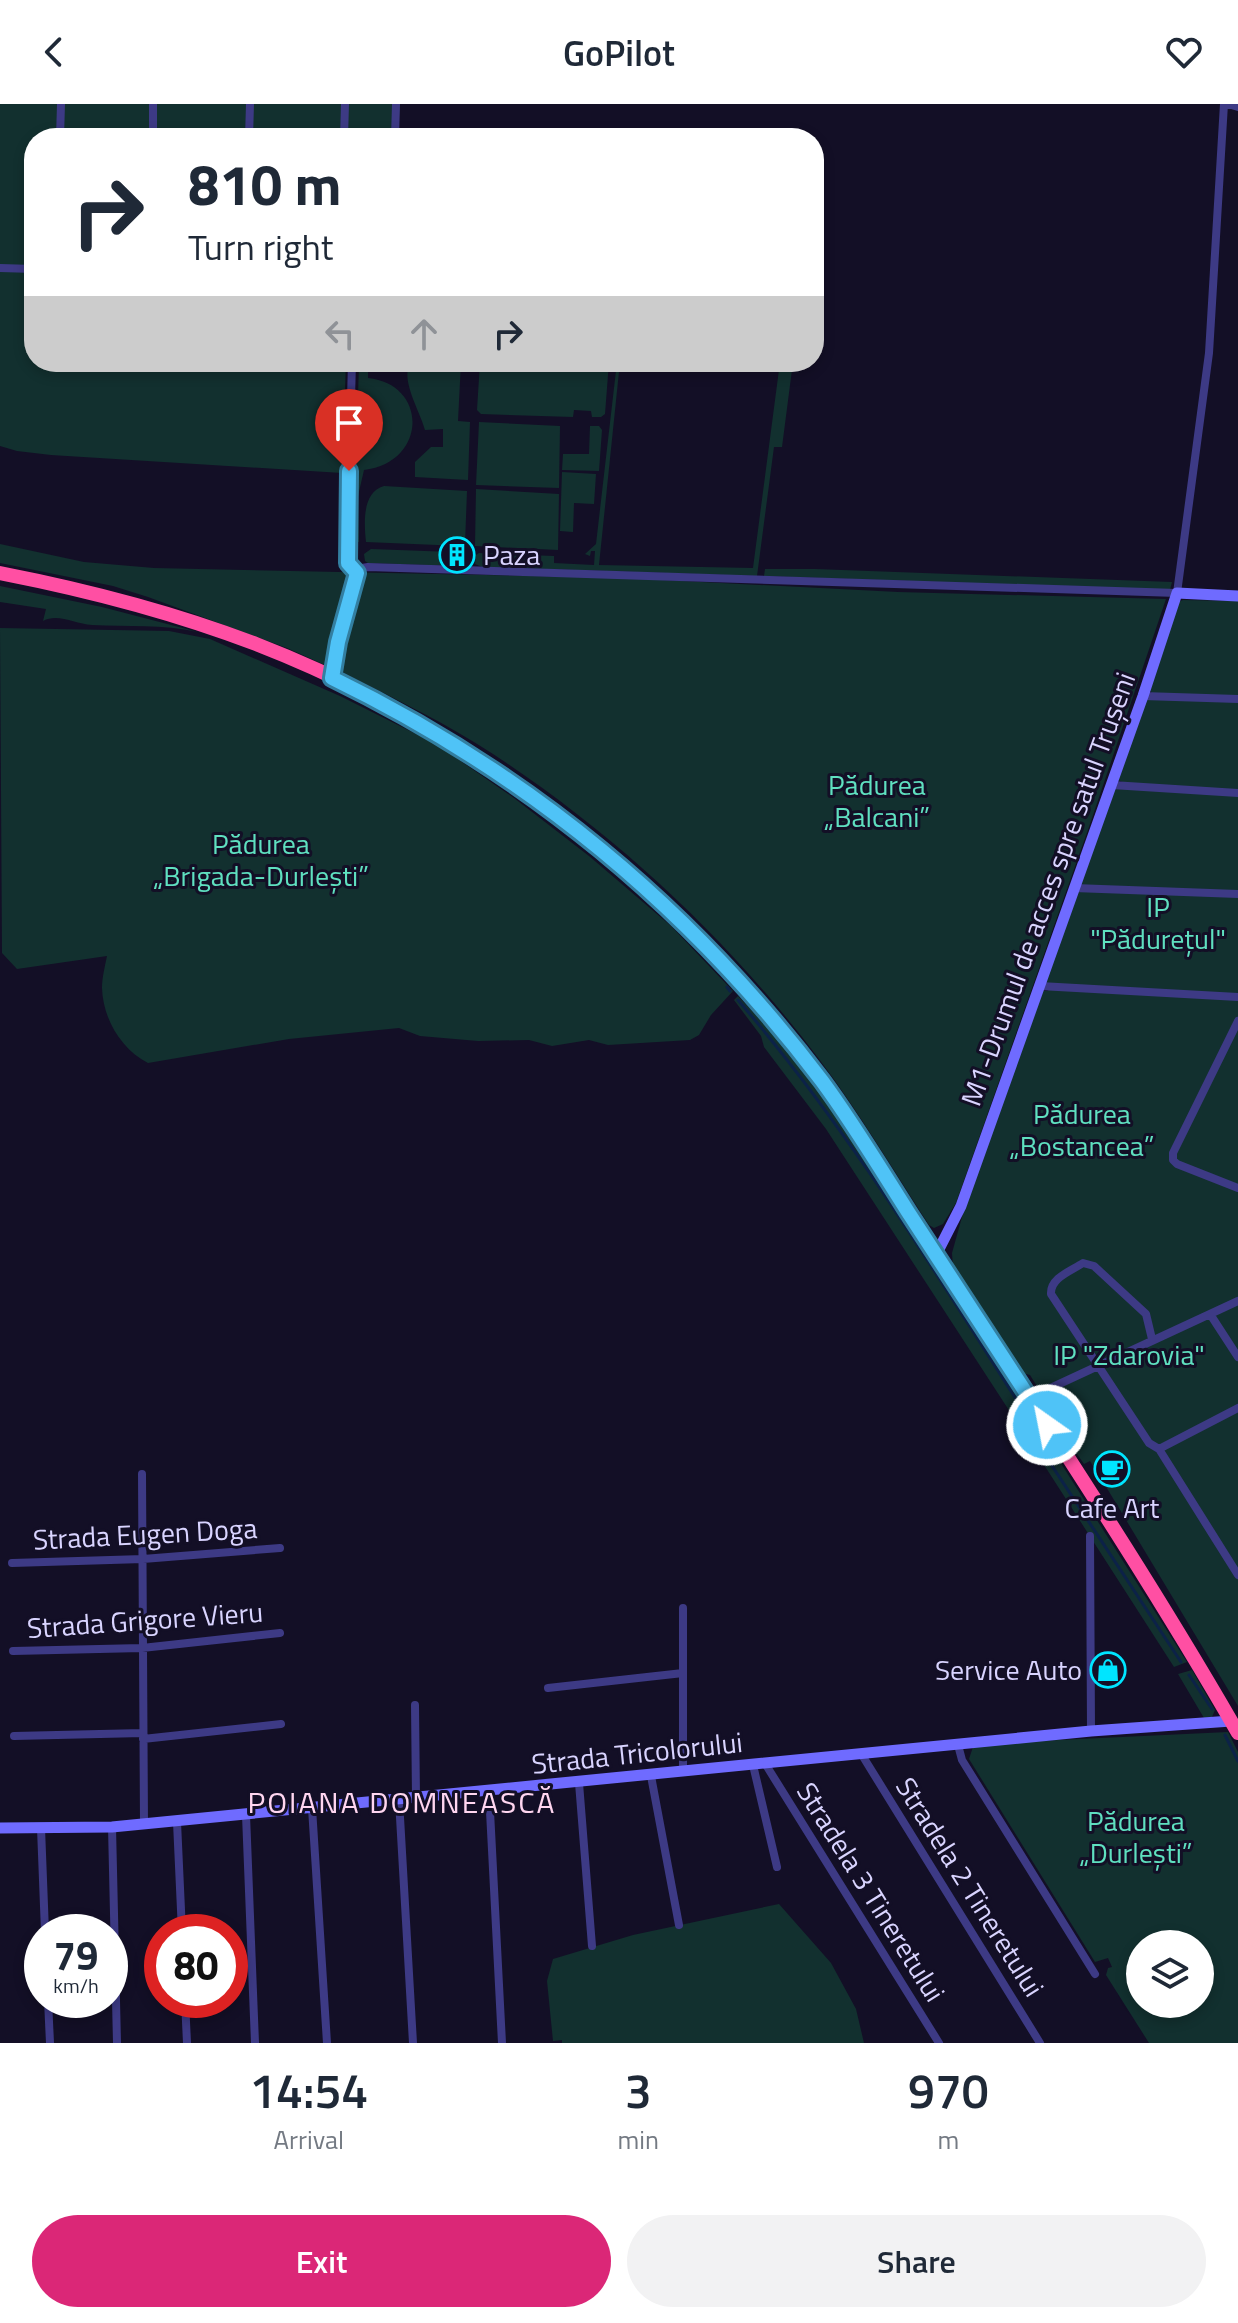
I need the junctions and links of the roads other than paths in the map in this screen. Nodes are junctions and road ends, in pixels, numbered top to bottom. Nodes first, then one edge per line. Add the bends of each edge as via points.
1 (61, 104) edge
2 (153, 104) edge
3 (250, 104) edge
4 (345, 104) edge
5 (396, 104) edge
6 (1226, 104) edge
7 (1238, 107) edge
8 (60, 128) edge
9 (153, 128) edge
10 (249, 128) edge
11 (344, 128) edge
12 (395, 128) edge
13 (0, 268) edge
14 (24, 269) edge
15 (352, 372) edge
16 (0, 573) edge
17 (357, 573) junction
18 (1177, 593) junction
19 (1238, 596) edge
20 (332, 678) junction
21 (1143, 696) junction
22 (1238, 699) edge
23 (1112, 785) junction
24 (1238, 793) edge
25 (1074, 888) junction
26 (1238, 894) edge
27 (1040, 986) junction
28 (1238, 997) edge
29 (1238, 1021) edge
30 (1238, 1188) edge
31 (936, 1255) junction
32 (1238, 1301) edge
33 (1210, 1314) junction
34 (1152, 1339) junction
35 (1238, 1357) edge
36 (1099, 1365) junction
37 (1029, 1398) junction
38 (1238, 1408) edge
39 (1159, 1449) junction
40 (142, 1474) dead end
41 (1090, 1536) dead end
42 (280, 1548) dead end
43 (143, 1559) junction
44 (12, 1563) dead end
45 (1238, 1575) edge
46 (683, 1608) dead end
47 (280, 1633) dead end
48 (142, 1648) junction
49 (13, 1651) dead end
50 (683, 1673) junction
51 (548, 1688) dead end
52 (415, 1705) dead end
53 (281, 1724) dead end
54 (1235, 1727) edge
55 (1091, 1731) junction
56 (14, 1736) dead end
57 (143, 1736) junction
58 (958, 1745) junction
59 (862, 1755) junction
60 (760, 1765) junction
61 (683, 1772) junction
62 (651, 1776) junction
63 (579, 1783) junction
64 (489, 1792) junction
65 (416, 1798) junction
66 (399, 1800) junction
67 (312, 1808) junction
68 (246, 1815) junction
69 (177, 1822) junction
70 (144, 1824) junction
71 (112, 1827) junction
72 (0, 1828) edge
73 (41, 1828) junction
74 (777, 1867) dead end
75 (44, 1914) edge
76 (181, 1914) edge
77 (679, 1925) dead end
78 (592, 1946) dead end
79 (1095, 1974) dead end
80 (49, 2018) edge
81 (186, 2018) edge
82 (50, 2043) edge
83 (117, 2043) edge
84 (187, 2043) edge
85 (255, 2043) edge
86 (327, 2043) edge
87 (413, 2043) edge
88 (502, 2043) edge
89 (939, 2043) edge
90 (1040, 2043) edge

1 - 8 street
2 - 9 street
3 - 10 street
4 - 11 street
5 - 12 street
6 - 7 street
6 - 18 street via 1209,353
13 - 14 street
15 - 17 street via 347,546 348,563
16 - 20 highway via 175,616
17 - 18 street via 368,567 455,569
17 - 20 street
18 - 19 street
18 - 21 street, M1-Drumul de acces spre satul Trușeni
20 - 31 highway via 418,721 487,764 662,903 742,986 822,1082
21 - 22 street
21 - 23 street, M1-Drumul de acces spre satul Trușeni
23 - 24 street
23 - 25 street, M1-Drumul de acces spre satul Trușeni
25 - 26 street
25 - 27 street, M1-Drumul de acces spre satul Trușeni
27 - 28 street
27 - 31 street, M1-Drumul de acces spre satul Trușeni via 961,1206
29 - 30 street via 1173,1160
31 - 37 highway
32 - 33 street
33 - 34 street
33 - 35 street
34 - 36 street
34 - 36 street via 1146,1314 1094,1266 1083,1263 1054,1282 1051,1294
36 - 37 street
36 - 39 street via 1149,1443
37 - 54 highway
38 - 39 street
39 - 45 street
40 - 43 street
41 - 55 street
42 - 43 street, Strada Eugen Doga
43 - 44 street, Strada Eugen Doga
43 - 48 street
46 - 50 street
47 - 48 street, Strada Grigore Vieru
48 - 49 street, Strada Grigore Vieru
48 - 57 street
50 - 51 street
50 - 61 street
52 - 65 street
53 - 57 street
54 - 55 street, Strada Tricolorului
55 - 58 street, Strada Tricolorului
56 - 57 street
57 - 70 street
58 - 59 street, Strada Tricolorului
58 - 79 street via 962,1760
59 - 60 street, Strada Tricolorului
59 - 90 street, Stradela 2 Tineretului
60 - 61 street, Strada Tricolorului
60 - 74 street, Stradela 3 Tineretului
60 - 89 street, Stradela 3 Tineretului
61 - 62 street, Strada Tricolorului
62 - 63 street, Strada Tricolorului
62 - 77 street
63 - 64 street, Strada Tricolorului
63 - 78 street
64 - 65 street, Strada Tricolorului
64 - 88 street
65 - 66 street, Strada Tricolorului
66 - 67 street, Strada Tricolorului
66 - 87 street
67 - 68 street, Strada Tricolorului
67 - 86 street
68 - 69 street, Strada Tricolorului
68 - 85 street
69 - 70 street, Strada Tricolorului
69 - 76 street
70 - 71 street, Strada Tricolorului
71 - 73 street, Strada Tricolorului
71 - 83 street
72 - 73 street, Strada Tricolorului
73 - 75 street
80 - 82 street
81 - 84 street

